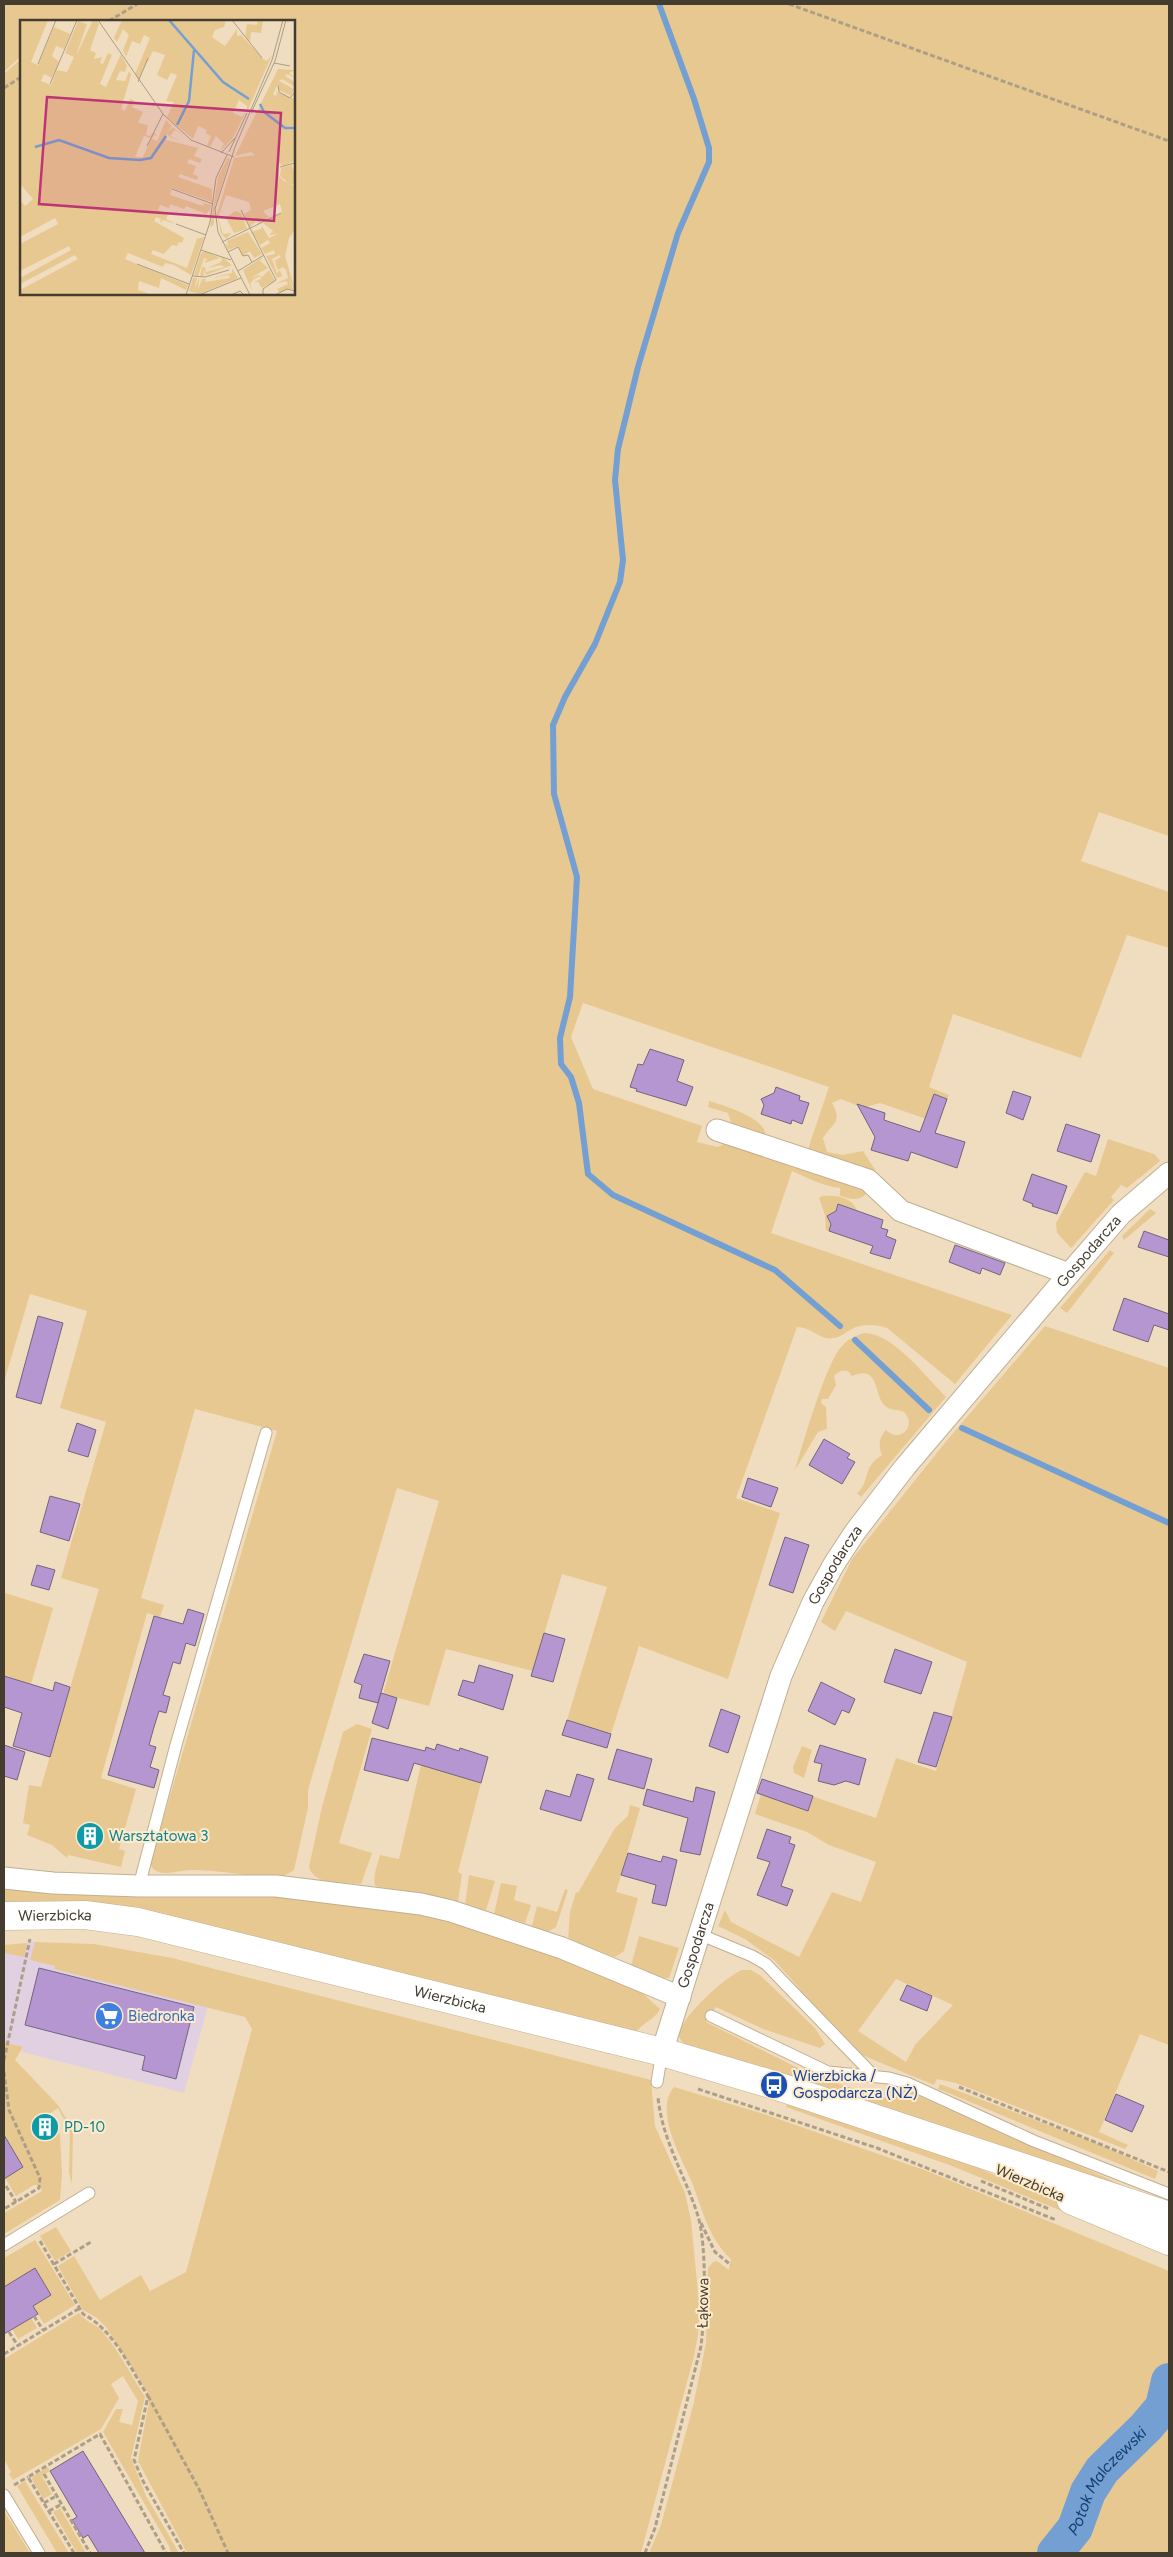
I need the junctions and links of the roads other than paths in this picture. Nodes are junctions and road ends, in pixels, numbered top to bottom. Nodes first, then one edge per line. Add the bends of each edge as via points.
1 (716, 1130) dead end
2 (1169, 1173) edge
3 (1069, 1274) junction
4 (266, 1434) dead end
5 (4, 1878) edge
6 (139, 1886) junction
7 (4, 1916) edge
8 (699, 1934) junction
9 (680, 1997) junction
10 (711, 2016) dead end
11 (662, 2052) junction
12 (874, 2076) junction
13 (657, 2082) road end
14 (890, 2124) junction
15 (89, 2193) dead end
16 (1169, 2194) edge
17 (1169, 2216) edge
18 (1169, 2241) edge
19 (4, 2245) edge
20 (7, 2491) edge
21 (39, 2553) edge

1 - 3 street via 868,1180 901,1211
2 - 3 street, Gospodarcza via 1121,1214
3 - 8 street, Gospodarcza via 905,1467 829,1572 795,1639 781,1676
4 - 6 lane via 176,1745
5 - 6 street
6 - 9 street via 276,1886 421,1904 562,1948
7 - 11 street, Wierzbicka via 85,1915 138,1922
8 - 9 street, Gospodarcza
8 - 12 lane via 766,1964
9 - 11 street, Gospodarcza
10 - 12 lane via 828,2072
11 - 13 lane
11 - 14 street, Wierzbicka
12 - 16 lane via 907,2083 1034,2141
14 - 17 street, Wierzbicka
14 - 18 street, Wierzbicka
15 - 19 lane
20 - 21 lane

